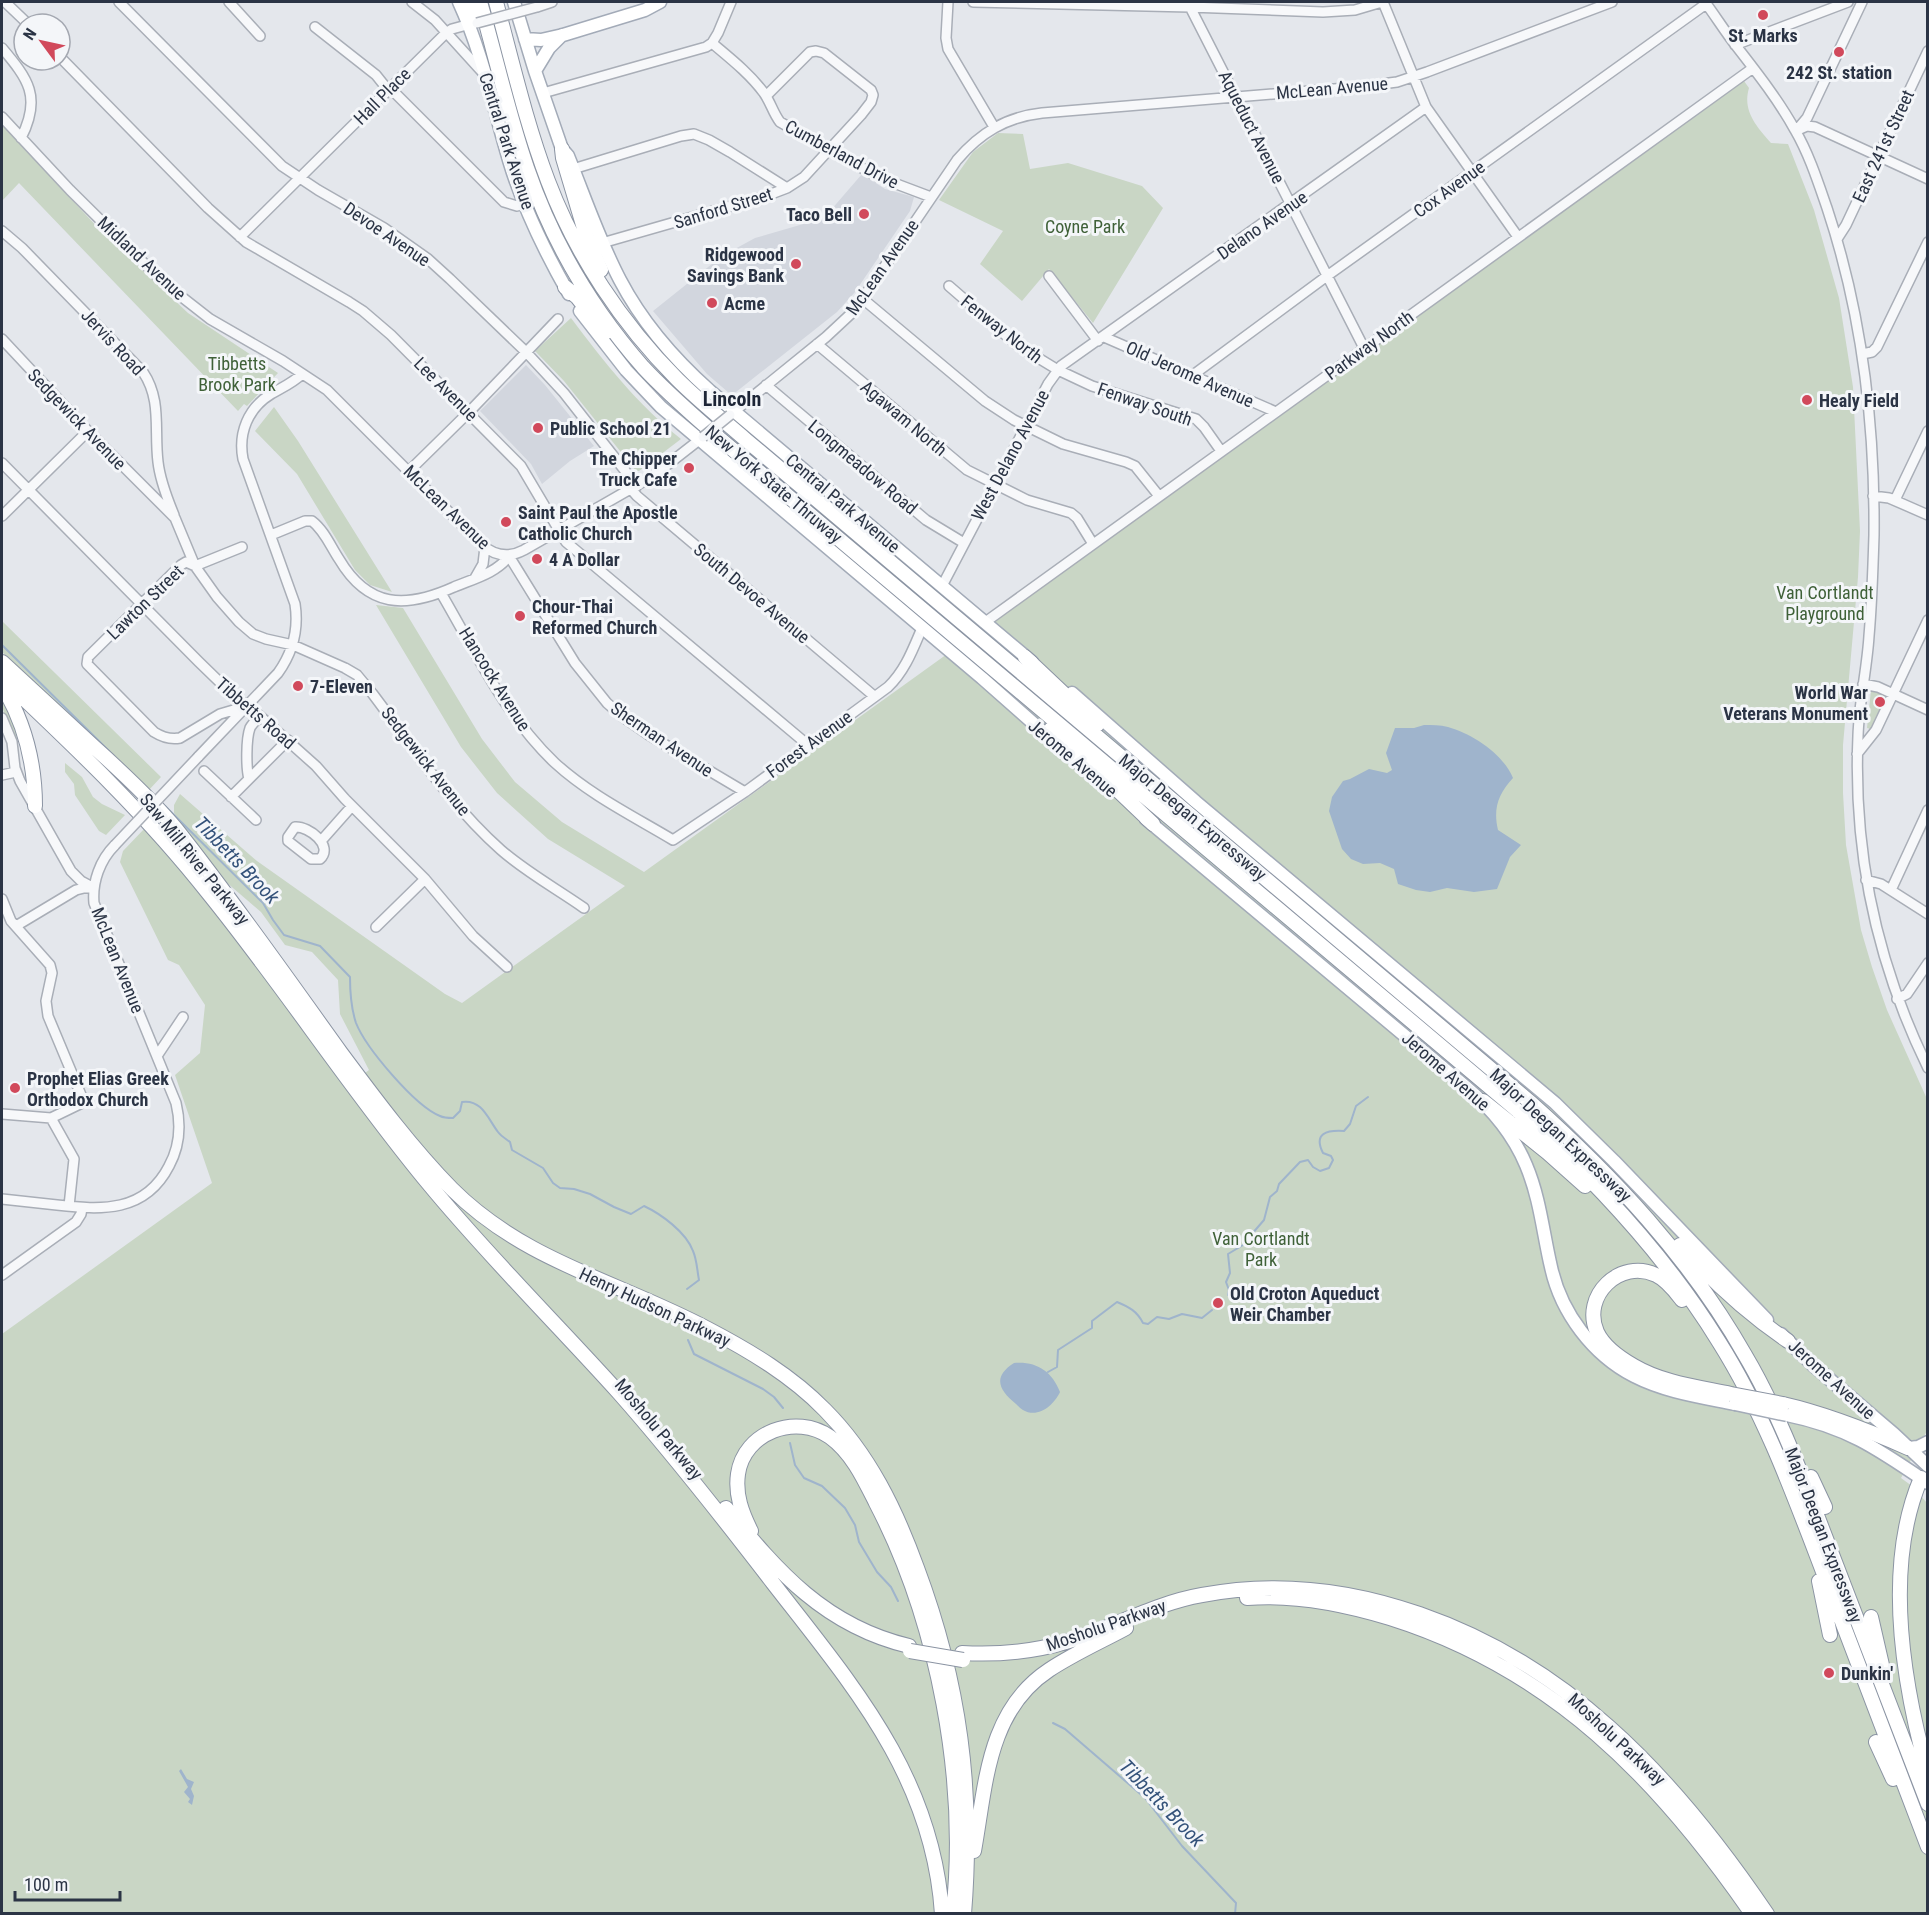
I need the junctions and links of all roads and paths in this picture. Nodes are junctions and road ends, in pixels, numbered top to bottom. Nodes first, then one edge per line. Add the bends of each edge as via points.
1 (119, 2) edge
2 (229, 2) edge
3 (412, 2) edge
4 (459, 2) edge
5 (467, 2) edge
6 (480, 2) edge
7 (496, 2) edge
8 (514, 2) edge
9 (552, 2) edge
10 (660, 2) edge
11 (731, 2) edge
12 (948, 2) edge
13 (973, 2) edge
14 (1382, 2) edge
15 (1612, 2) edge
16 (1848, 2) edge
17 (1862, 2) edge
18 (1706, 3) edge
19 (1189, 4) edge
20 (473, 24) junction
21 (315, 27) dead end
22 (446, 33) junction
23 (563, 34) junction
24 (260, 36) dead end
25 (525, 39) junction
26 (712, 44) junction
27 (1736, 45) junction
28 (2, 48) edge
29 (1928, 51) edge
30 (1753, 68) junction
31 (72, 69) edge
32 (535, 71) junction
33 (485, 75) junction
34 (1414, 77) junction
35 (389, 89) junction
36 (543, 93) junction
37 (766, 96) junction
38 (1238, 97) junction
39 (1426, 107) junction
40 (2, 117) edge
41 (994, 127) junction
42 (1796, 131) junction
43 (21, 138) junction
44 (829, 148) junction
45 (562, 149) junction
46 (1878, 156) junction
47 (573, 169) junction
48 (1472, 172) junction
49 (299, 178) junction
50 (1928, 179) edge
51 (787, 188) junction
52 (931, 197) junction
53 (525, 204) junction
54 (1291, 204) junction
55 (2, 231) edge
56 (240, 237) junction
57 (1518, 237) junction
58 (1837, 239) junction
59 (1928, 242) edge
60 (602, 243) junction
61 (1049, 276) dead end
62 (1327, 276) junction
63 (949, 286) dead end
64 (565, 287) junction
65 (863, 299) junction
66 (616, 308) junction
67 (558, 319) dead end
68 (2, 339) edge
69 (1101, 339) junction
70 (817, 344) junction
71 (1364, 348) junction
72 (526, 352) junction
73 (1862, 354) junction
74 (1058, 370) junction
75 (302, 374) junction
76 (1193, 375) junction
77 (766, 385) junction
78 (662, 386) junction
79 (469, 412) junction
80 (1276, 412) junction
81 (732, 413) junction
82 (1025, 427) junction
83 (88, 431) junction
84 (1928, 431) edge
85 (701, 438) junction
86 (1221, 451) junction
87 (2, 463) edge
88 (409, 471) junction
89 (995, 484) junction
90 (634, 487) junction
91 (28, 490) junction
92 (1159, 496) junction
93 (1874, 496) junction
94 (1895, 500) junction
95 (1928, 515) edge
96 (2, 516) edge
97 (175, 518) junction
98 (558, 530) junction
99 (271, 535) junction
100 (964, 543) junction
101 (1093, 544) junction
102 (242, 547) dead end
103 (485, 547) junction
104 (509, 556) junction
105 (195, 566) junction
106 (475, 578) junction
107 (942, 586) junction
108 (441, 592) junction
109 (142, 604) junction
110 (1928, 620) edge
111 (979, 627) junction
112 (922, 628) junction
113 (292, 645) junction
114 (948, 649) joint
115 (1025, 657) junction
116 (2, 662) edge
117 (998, 673) junction
118 (2, 678) edge
119 (2, 684) edge
120 (1863, 684) junction
121 (1893, 694) junction
122 (874, 696) junction
123 (247, 706) junction
124 (1928, 710) edge
125 (260, 716) junction
126 (2, 718) edge
127 (56, 729) junction
128 (288, 740) junction
129 (27, 743) junction
130 (808, 745) junction
131 (1857, 754) junction
132 (204, 771) dead end
133 (16, 772) junction
134 (2, 775) edge
135 (249, 779) junction
136 (1154, 784) junction
137 (745, 792) junction
138 (231, 797) junction
139 (35, 806) junction
140 (352, 807) junction
141 (1928, 810) edge
142 (256, 820) dead end
143 (1153, 824) junction
144 (673, 840) joint
145 (321, 841) dead end
146 (424, 879) junction
147 (1866, 880) junction
148 (94, 888) junction
149 (1891, 890) junction
150 (2, 899) edge
151 (584, 908) dead end
152 (1928, 914) edge
153 (2, 923) edge
154 (16, 926) junction
155 (376, 927) dead end
156 (1928, 963) edge
157 (507, 967) dead end
158 (1897, 999) junction
159 (183, 1017) dead end
160 (157, 1056) junction
161 (1928, 1068) edge
162 (357, 1084) junction
163 (1483, 1101) junction
164 (2, 1114) edge
165 (51, 1118) junction
166 (402, 1133) junction
167 (1622, 1191) junction
168 (2, 1199) edge
169 (69, 1206) junction
170 (82, 1208) junction
171 (1627, 1218) junction
172 (2, 1275) edge
173 (1719, 1341) junction
174 (1788, 1341) junction
175 (1733, 1399) junction
176 (1785, 1409) junction
177 (1928, 1442) edge
178 (1790, 1445) junction
179 (1908, 1448) junction
180 (1926, 1471) edge
181 (1928, 1497) edge
182 (1825, 1508) dead end
183 (1910, 1508) junction
184 (1811, 1540) junction
185 (755, 1552) junction
186 (1871, 1617) dead end
187 (1126, 1628) junction
188 (1830, 1635) dead end
189 (963, 1657) junction
190 (1891, 1708) junction
191 (1876, 1742) dead end
192 (1928, 1774) edge
193 (1928, 1804) edge
194 (1928, 1848) edge
195 (960, 1911) edge
196 (942, 1914) edge
197 (1752, 1914) edge
198 (1767, 1914) edge

1 - 49 street, Devoe Avenue via 282,166
2 - 24 street
3 - 22 street
4 - 20 main road, Central Park Avenue
5 - 20 highway
6 - 78 highway, New York State Thruway via 520,146 550,225 597,307
7 - 66 highway, New York State Thruway via 549,183 582,254
8 - 25 main road, Central Park Avenue
9 - 20 street, Hall Place, bridge
10 - 23 main road
11 - 26 street
12 - 41 street via 948,49
13 - 19 street
14 - 19 street via 1355,10 1323,12
14 - 34 street
15 - 34 street, McLean Avenue
16 - 27 street
17 - 42 street via 1807,118
18 - 27 street
18 - 48 street, Cox Avenue
19 - 38 street, Aqueduct Avenue
20 - 22 street, Hall Place
20 - 33 main road, Central Park Avenue
21 - 35 street
22 - 33 street
22 - 35 street, Hall Place
23 - 25 main road via 541,40
23 - 32 main road
25 - 32 main road, Central Park Avenue
26 - 36 street
26 - 37 street, Cumberland Drive
27 - 30 street
28 - 43 street via 23,74 30,93 30,117
29 - 46 street, East 241st Street
30 - 42 street
30 - 57 street, Parkway North
31 - 56 street, Lee Avenue
32 - 36 main road, Central Park Avenue
33 - 53 main road, Central Park Avenue
34 - 38 street, McLean Avenue via 1369,86
34 - 39 street
35 - 49 street, Hall Place
35 - 53 street via 504,202
36 - 45 main road, Central Park Avenue
37 - 44 street, Cumberland Drive via 780,122
37 - 44 street via 810,52 816,51 871,90 871,102
38 - 41 street, McLean Avenue via 1034,114
38 - 54 street, Aqueduct Avenue
39 - 48 street
39 - 54 street, Delano Avenue
40 - 43 street, Midland Avenue
41 - 52 street, McLean Avenue via 964,151
42 - 46 street via 1813,126
42 - 58 street
43 - 75 street, Midland Avenue via 164,283 210,319
44 - 51 street, Sanford Street via 814,168
44 - 52 street, Cumberland Drive via 878,177
45 - 47 main road, Central Park Avenue
45 - 66 highway via 586,235 610,285
46 - 50 street
46 - 58 street, East 241st Street
47 - 51 street via 694,134
47 - 60 main road, Central Park Avenue
48 - 57 street
48 - 62 street, Cox Avenue
49 - 56 street, Hall Place
49 - 72 street, Devoe Avenue via 428,259
51 - 60 street, Sanford Street
52 - 65 street, McLean Avenue
53 - 64 main road, Central Park Avenue
54 - 62 street, Aqueduct Avenue
54 - 69 street, Delano Avenue
55 - 97 street, Jervis Road via 148,380 158,412 159,470
56 - 79 street, Lee Avenue via 363,311
57 - 71 street, Parkway North
58 - 73 street
59 - 73 street via 1877,348
60 - 81 main road, Central Park Avenue via 649,326
61 - 69 street, Old Jerome Avenue
62 - 71 street, Aqueduct Avenue
62 - 76 street, Cox Avenue
63 - 74 street, Fenway North via 1017,345
64 - 78 highway via 614,345
64 - 85 main road, Central Park Avenue via 626,370 661,407
65 - 70 street, McLean Avenue via 850,316
65 - 82 street via 985,401
66 - 111 highway, New York State Thruway via 659,361 696,397
67 - 72 street
68 - 83 street, Sedgewick Avenue
69 - 74 street, West Delano Avenue
69 - 76 street, Old Jerome Avenue
70 - 77 street, McLean Avenue
70 - 89 street, Agawam North via 967,470
71 - 80 street, Parkway North
72 - 79 street
72 - 90 street, Devoe Avenue via 564,393
73 - 93 street
74 - 82 street, West Delano Avenue
74 - 86 street, Fenway South via 1092,386 1196,419
75 - 88 street, McLean Avenue via 335,397
75 - 99 street, McLean Avenue via 257,405 243,430 243,459
76 - 80 street, Old Jerome Avenue
77 - 81 street, McLean Avenue
77 - 100 street, Longmeadow Road via 926,520
78 - 117 highway, New York State Thruway
79 - 88 street
79 - 98 street, Lee Avenue via 521,466
80 - 86 street, Parkway North
81 - 85 street, McLean Avenue, bridge
81 - 107 main road, Central Park Avenue
82 - 89 street, West Delano Avenue
82 - 92 street via 1063,444 1135,466
83 - 91 street
83 - 97 street, Sedgewick Avenue
84 - 94 street
85 - 90 street, McLean Avenue
85 - 112 main road, Central Park Avenue
86 - 92 street, Parkway North
87 - 91 street, Tibbetts Road
88 - 103 street, McLean Avenue
89 - 100 street, West Delano Avenue
89 - 101 street, Agawam North via 1075,516
90 - 98 street, McLean Avenue
90 - 122 street, South Devoe Avenue via 642,500
91 - 96 street
91 - 109 street, Tibbetts Road
92 - 101 street, Parkway North
93 - 94 street
93 - 120 street via 1869,634
94 - 95 street
97 - 105 street, Sedgewick Avenue
98 - 104 street, McLean Avenue
98 - 130 street, Lee Avenue via 566,542
99 - 108 street via 312,521 352,579 371,594 398,600
99 - 113 street, McLean Avenue via 295,604
100 - 107 street, West Delano Avenue
101 - 111 street, Parkway North
102 - 105 street, Lawton Street
103 - 104 street, McLean Avenue
103 - 106 street via 483,564
104 - 106 street via 499,567
104 - 137 street, Sherman Avenue via 576,663 607,703 649,735
105 - 109 street, Lawton Street via 184,563
105 - 113 street, Sedgewick Avenue via 217,597 253,634
106 - 108 street
107 - 111 main road, Central Park Avenue
108 - 144 street, Hancock Avenue via 499,693 538,745 601,799
109 - 123 street, Tibbetts Road
109 - 123 street, Lawton Street via 87,664 153,732 180,738 220,714
110 - 121 street
111 - 115 main road, Jerome Avenue
111 - 136 highway, Major Deegan Expressway
112 - 114 main road, Central Park Avenue
112 - 122 street, Forest Avenue via 900,675
113 - 123 street, McLean Avenue via 278,673
113 - 151 street, Sedgewick Avenue via 357,675 474,823 501,850
114 - 143 main road, Jerome Avenue via 1064,752
115 - 136 highway via 1121,747
115 - 174 main road, Jerome Avenue via 1555,1103
116 - 162 highway, Saw Mill River Parkway via 164,816 200,860
117 - 143 highway via 1031,711
117 - 171 highway, Major Deegan Expressway via 1518,1111
118 - 127 highway, Saw Mill River Parkway
119 - 129 highway
120 - 121 street
120 - 131 street
121 - 124 street
121 - 131 street via 1874,734
122 - 130 street, Forest Avenue
123 - 125 street, Tibbetts Road
123 - 148 street, McLean Avenue, bridge via 115,844 101,864
125 - 128 street, Tibbetts Road
125 - 135 street via 249,734
126 - 133 street via 12,742
127 - 129 highway via 35,724 26,732
127 - 162 highway, Saw Mill River Parkway via 183,861
128 - 135 street
128 - 140 street, Tibbetts Road
129 - 139 highway via 34,773
130 - 137 street, Forest Avenue
131 - 147 street
132 - 138 street
133 - 134 street
133 - 139 street
135 - 138 street
136 - 167 highway, Major Deegan Expressway via 1511,1085
137 - 144 street, Forest Avenue
138 - 142 street
139 - 148 street via 73,874
140 - 145 street
140 - 146 street, Tibbetts Road
141 - 149 street
143 - 163 main road, Jerome Avenue
146 - 155 street
146 - 157 street, Tibbetts Road via 473,936
147 - 149 street
147 - 158 street
148 - 154 street via 76,890
148 - 160 street, McLean Avenue via 97,913
149 - 152 street
150 - 154 street
153 - 154 street
154 - 165 street via 50,965 48,1016 84,1102
156 - 158 street via 1907,994
158 - 161 street
159 - 160 street
160 - 170 street, McLean Avenue via 178,1114 178,1137 170,1165 156,1185 138,1198 112,1208
162 - 166 highway, Henry Hudson Parkway
162 - 185 highway via 444,1202 636,1413
163 - 171 highway
163 - 175 main road, Jerome Avenue via 1507,1130 1526,1165 1556,1284 1581,1331 1612,1363 1642,1380 1679,1393
164 - 165 street
165 - 169 street via 74,1159
166 - 185 highway, Mosholu Parkway via 451,1197 637,1401
166 - 195 highway, Henry Hudson Parkway via 452,1188 496,1226 545,1256 674,1312 766,1362 821,1406 860,1451 887,1496 909,1546 950,1673 967,1801 968,1842
167 - 174 highway via 1670,1233 1725,1292
167 - 178 highway, Major Deegan Expressway via 1673,1249 1718,1311 1757,1377
168 - 169 street, McLean Avenue
169 - 170 street, McLean Avenue
170 - 172 street via 76,1222
171 - 173 highway, Major Deegan Expressway via 1676,1278
173 - 175 highway via 1668,1284 1651,1273 1622,1273 1606,1284 1597,1297 1593,1311 1595,1327 1601,1340 1616,1354 1655,1376
173 - 184 highway, Major Deegan Expressway via 1767,1432
174 - 179 main road, Jerome Avenue
175 - 176 highway, bridge
176 - 179 highway via 1818,1413 1850,1423
176 - 180 main road, Jerome Avenue
177 - 179 main road
178 - 182 highway via 1812,1478
178 - 190 highway, Major Deegan Expressway
179 - 180 main road, Jerome Avenue
180 - 183 highway
181 - 183 highway
183 - 192 highway via 1902,1560 1902,1615 1912,1706
184 - 188 highway
184 - 194 highway, Major Deegan Expressway
185 - 189 highway, Mosholu Parkway via 824,1608 868,1632 909,1649
185 - 195 highway via 738,1495 739,1468 746,1452 761,1437 783,1428 806,1428 827,1435 855,1465 884,1518 927,1634 952,1762
185 - 196 highway via 835,1663 903,1768 930,1839
186 - 190 highway
187 - 189 highway, Mosholu Parkway via 1040,1656 1007,1660
187 - 195 highway via 1050,1669 1022,1694 1004,1719 990,1758
187 - 197 highway, Mosholu Parkway via 1211,1602 1289,1598 1369,1612 1456,1642 1538,1688 1610,1744 1680,1820
189 - 198 highway, Mosholu Parkway via 1043,1648 1173,1602 1232,1590 1321,1590 1402,1609 1500,1650 1555,1684 1596,1716 1640,1756 1690,1811
190 - 193 highway, Major Deegan Expressway
191 - 194 highway

